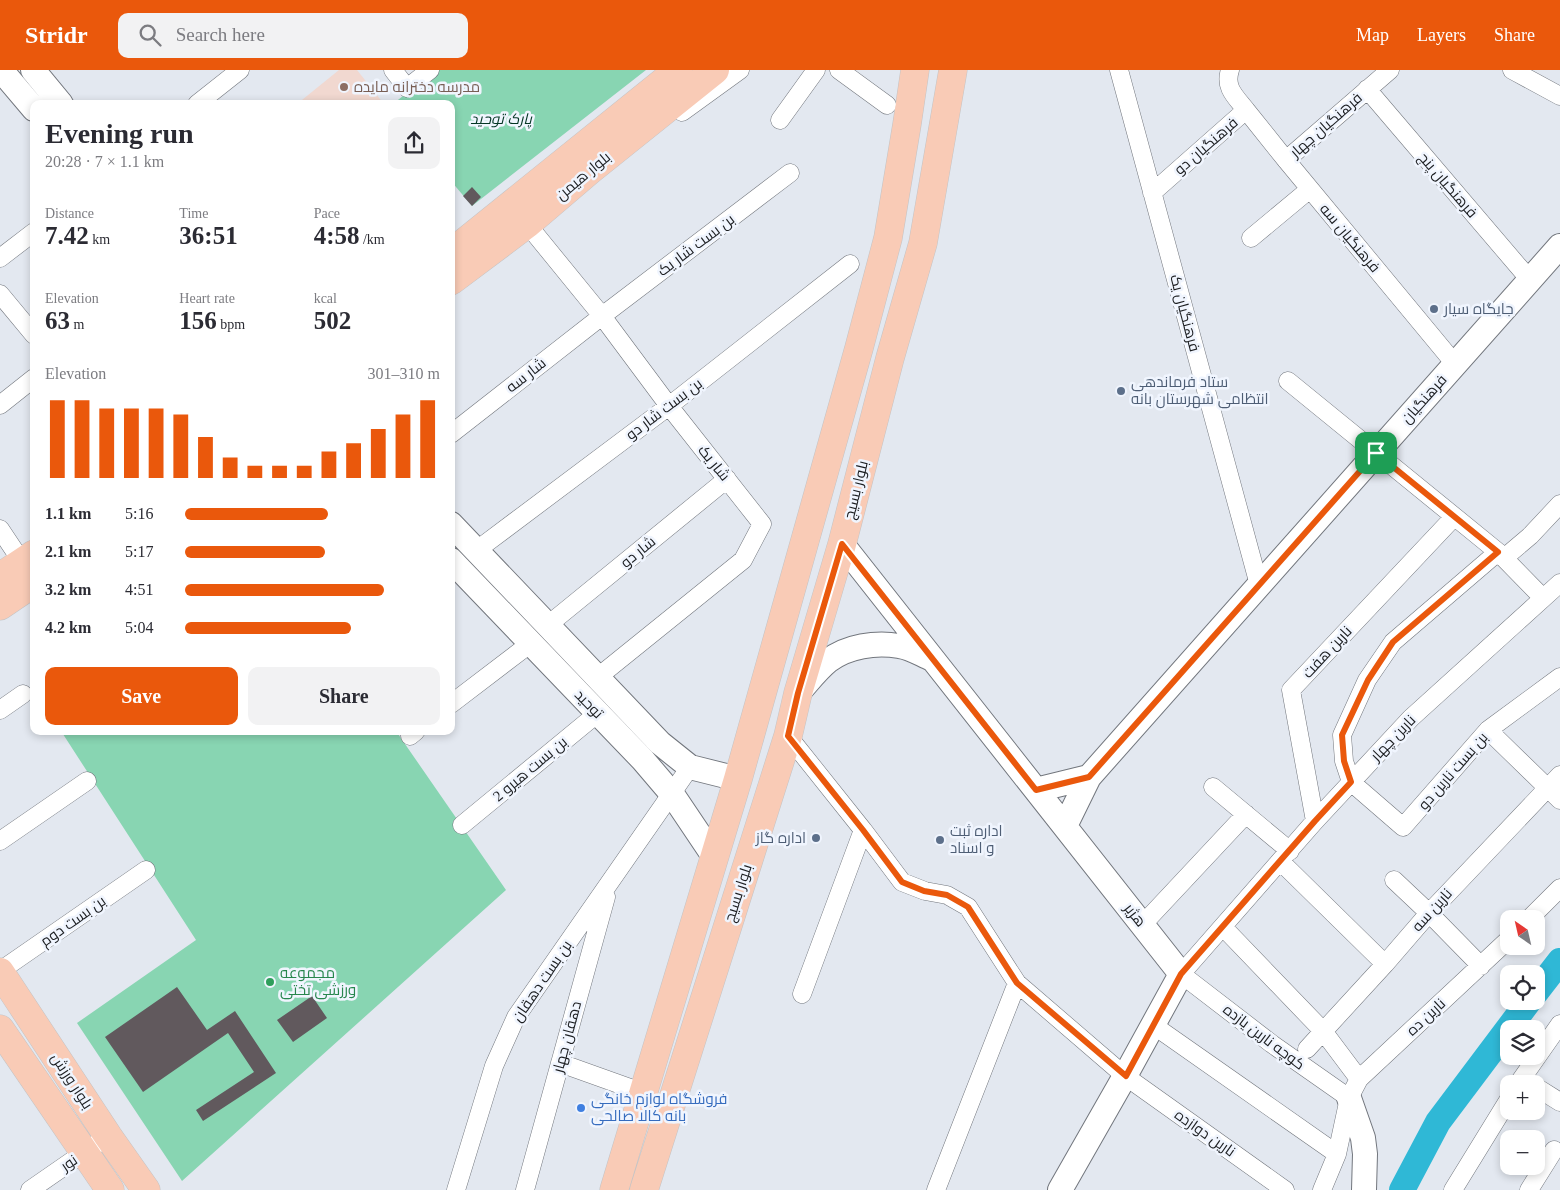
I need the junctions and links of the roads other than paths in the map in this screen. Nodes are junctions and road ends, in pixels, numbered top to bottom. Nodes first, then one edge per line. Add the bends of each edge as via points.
1 (0, 70) edge
2 (240, 70) edge
3 (393, 70) edge
4 (430, 70) edge
5 (715, 70) edge
6 (740, 70) edge
7 (816, 70) edge
8 (839, 70) edge
9 (914, 70) edge
10 (953, 70) edge
11 (1119, 70) edge
12 (1230, 70) edge
13 (1390, 70) edge
14 (1512, 70) edge
15 (36, 71) edge
16 (676, 71) edge
17 (1367, 90) junction
18 (1560, 96) edge
19 (58, 100) edge
20 (202, 100) edge
21 (30, 104) edge
22 (886, 105) dead end
23 (1246, 110) junction
24 (780, 120) dead end
25 (1286, 160) junction
26 (589, 171) junction
27 (790, 174) dead end
28 (1310, 189) junction
29 (1152, 193) junction
30 (527, 224) junction
31 (30, 235) edge
32 (1251, 238) dead end
33 (1560, 246) edge
34 (455, 250) edge
35 (0, 258) edge
36 (850, 264) dead end
37 (455, 278) edge
38 (1530, 280) junction
39 (0, 294) edge
40 (602, 316) junction
41 (30, 330) edge
42 (858, 348) junction
43 (890, 358) junction
44 (1455, 364) junction
45 (30, 381) edge
46 (1288, 381) dead end
47 (0, 405) edge
48 (668, 406) junction
49 (455, 431) edge
50 (1376, 453) junction
51 (728, 479) junction
52 (1560, 504) edge
53 (1454, 517) junction
54 (455, 528) edge
55 (0, 529) edge
56 (842, 544) junction
57 (477, 550) junction
58 (1501, 555) junction
59 (455, 564) edge
60 (25, 571) edge
61 (1560, 583) edge
62 (1259, 585) junction
63 (1543, 598) junction
64 (0, 606) edge
65 (548, 625) junction
66 (531, 643) junction
67 (936, 661) junction
68 (598, 677) junction
69 (1560, 677) edge
70 (798, 693) junction
71 (23, 694) dead end
72 (455, 701) edge
73 (0, 710) edge
74 (598, 713) junction
75 (1488, 730) junction
76 (788, 736) junction
77 (690, 767) junction
78 (1560, 774) edge
79 (1089, 777) junction
80 (738, 779) junction
81 (87, 781) dead end
82 (1351, 782) junction
83 (1213, 786) dead end
84 (1546, 788) junction
85 (1036, 790) junction
86 (672, 794) junction
87 (1560, 800) edge
88 (1246, 814) junction
89 (1315, 821) junction
90 (462, 824) dead end
91 (1065, 826) junction
92 (863, 830) junction
93 (0, 841) edge
94 (1285, 856) junction
95 (715, 858) junction
96 (146, 870) dead end
97 (1394, 880) dead end
98 (609, 884) junction
99 (1560, 888) edge
100 (1538, 910) edge
101 (1429, 913) junction
102 (1142, 924) junction
103 (1223, 927) junction
104 (1500, 947) edge
105 (1385, 964) junction
106 (1481, 966) junction
107 (0, 971) edge
108 (1181, 974) junction
109 (1017, 983) junction
110 (802, 994) dead end
111 (1560, 1024) edge
112 (1153, 1025) junction
113 (0, 1030) edge
114 (1323, 1031) junction
115 (1306, 1049) dead end
116 (560, 1062) junction
117 (1531, 1075) edge
118 (1126, 1076) junction
119 (1354, 1088) junction
120 (644, 1093) junction
121 (1545, 1093) edge
122 (1560, 1102) edge
123 (1500, 1115) edge
124 (108, 1136) junction
125 (1554, 1150) dead end
126 (84, 1153) junction
127 (1337, 1154) junction
128 (1459, 1188) edge
129 (30, 1190) edge
130 (110, 1190) edge
131 (146, 1190) edge
132 (456, 1190) edge
133 (524, 1190) edge
134 (614, 1190) edge
135 (644, 1190) edge
136 (936, 1190) edge
137 (1060, 1190) edge
138 (1285, 1190) edge
139 (1322, 1190) edge
140 (1364, 1190) edge
141 (1530, 1190) edge

1 - 21 main road
2 - 20 street
3 - 4 street via 407,88
5 - 26 main road, بلوار هیمن
6 - 26 street via 649,136
7 - 24 street
8 - 22 street
9 - 42 main road via 888,238
10 - 43 main road, بلوار بسیج via 923,243
11 - 29 street, فرهنگیان یک
12 - 23 street, فرهنگیان دو via 1227,79 1229,89
13 - 17 street, فرهنگیان چهار
14 - 18 street
15 - 19 main road
16 - 34 main road, بلوار هیمن
17 - 25 street, فرهنگیان چهار
17 - 38 street, فرهنگیان پنج
23 - 25 street, فرهنگیان سه
23 - 29 street, فرهنگیان دو
25 - 28 street, فرهنگیان سه
26 - 30 main road, بلوار هیمن
27 - 40 street, بن بست شار یک
28 - 32 street
28 - 44 street, فرهنگیان سه
29 - 62 street, فرهنگیان یک
30 - 37 main road, بلوار هیمن
30 - 40 street, شار یک
31 - 35 street
33 - 38 main road, فرهنگیان
36 - 48 street, بن بست شار دو
38 - 44 main road, فرهنگیان
39 - 41 street
40 - 48 street, شار یک
40 - 49 street, شار سه
42 - 43 main road
42 - 80 main road
43 - 56 main road, بلوار بسیج
44 - 50 main road, فرهنگیان
45 - 47 street
46 - 50 street
48 - 51 street, شار یک
48 - 57 street, بن بست شار دو
50 - 53 street
50 - 62 main road, فرهنگیان
51 - 65 street, شار دو
51 - 68 street, شار یک via 762,524 743,560
52 - 58 street via 1530,536
53 - 58 street
53 - 89 street, نارین هفت via 1291,690
54 - 57 main road, توحید
55 - 60 street
56 - 67 main road, هژیر
56 - 70 main road, بلوار بسیج
57 - 65 main road, توحید
58 - 63 street
58 - 82 street via 1393,642 1368,680 1342,735 1344,761
59 - 66 main road, توحید
60 - 64 main road
61 - 63 street, نارین چهار
62 - 79 main road, فرهنگیان
63 - 82 street, نارین چهار via 1411,718
65 - 68 main road, توحید
66 - 72 street
66 - 74 main road, توحید
67 - 70 main road, هژیر via 901,646 859,647 828,661
67 - 85 main road, هژیر
68 - 77 main road, توحید via 660,743
69 - 75 street, بن بست نارین دو
70 - 76 main road, بلوار بسیج
71 - 73 street
74 - 86 main road, توحید
74 - 90 street, بن بست هیرو 2
75 - 82 street, بن بست نارین دو via 1403,828
75 - 84 street
76 - 92 street, نارین دوازده
76 - 135 main road, بلوار بسیج
77 - 80 main road, توحید
77 - 86 street, بن بست دهقان
78 - 84 street, نارین سه
79 - 85 main road
79 - 91 main road, فرهنگیان
80 - 95 main road
81 - 93 street
82 - 89 street, نارین چهار
83 - 88 street
84 - 87 street
84 - 101 street, نارین سه
85 - 91 main road, هژیر
86 - 95 main road, توحید
86 - 98 street, بن بست دهقان
88 - 94 street
88 - 102 street
89 - 94 street, نارین چهار
91 - 102 main road, هژیر
92 - 109 street, نارین دوازده via 902,882 924,891 947,895 968,907
92 - 110 street
94 - 103 street, نارین چهار
94 - 105 street
95 - 120 main road
96 - 107 street, بن بست دوم
97 - 101 street
98 - 116 street, دهقان چهار
98 - 132 street, بن بست دهقان via 516,1017 494,1066
99 - 100 street
101 - 105 street, نارین سه
101 - 106 street
102 - 108 main road, هژیر
103 - 108 street, نارین چهار
103 - 114 street
104 - 106 street, نارین ده
105 - 114 street, نارین سه
106 - 119 street, نارین ده
107 - 124 main road, بلوار ورزش
108 - 112 main road
108 - 119 street, کوچه نارین یازده via 1272,1044
109 - 118 street, نارین دوازده
109 - 136 street
111 - 117 street
112 - 118 main road
112 - 127 street
113 - 126 main road, بلوار ورزش
114 - 115 street, نارین سه
114 - 119 street
116 - 120 street
116 - 133 street, دهقان چهار
118 - 137 main road
118 - 138 street, نارین دوازده
119 - 127 street
119 - 140 main road via 1365,1154
120 - 134 main road
121 - 122 street
123 - 128 street
124 - 126 street, نور
124 - 131 main road, بلوار ورزش
125 - 141 street
126 - 129 street, نور
126 - 130 main road, بلوار ورزش
127 - 139 street

